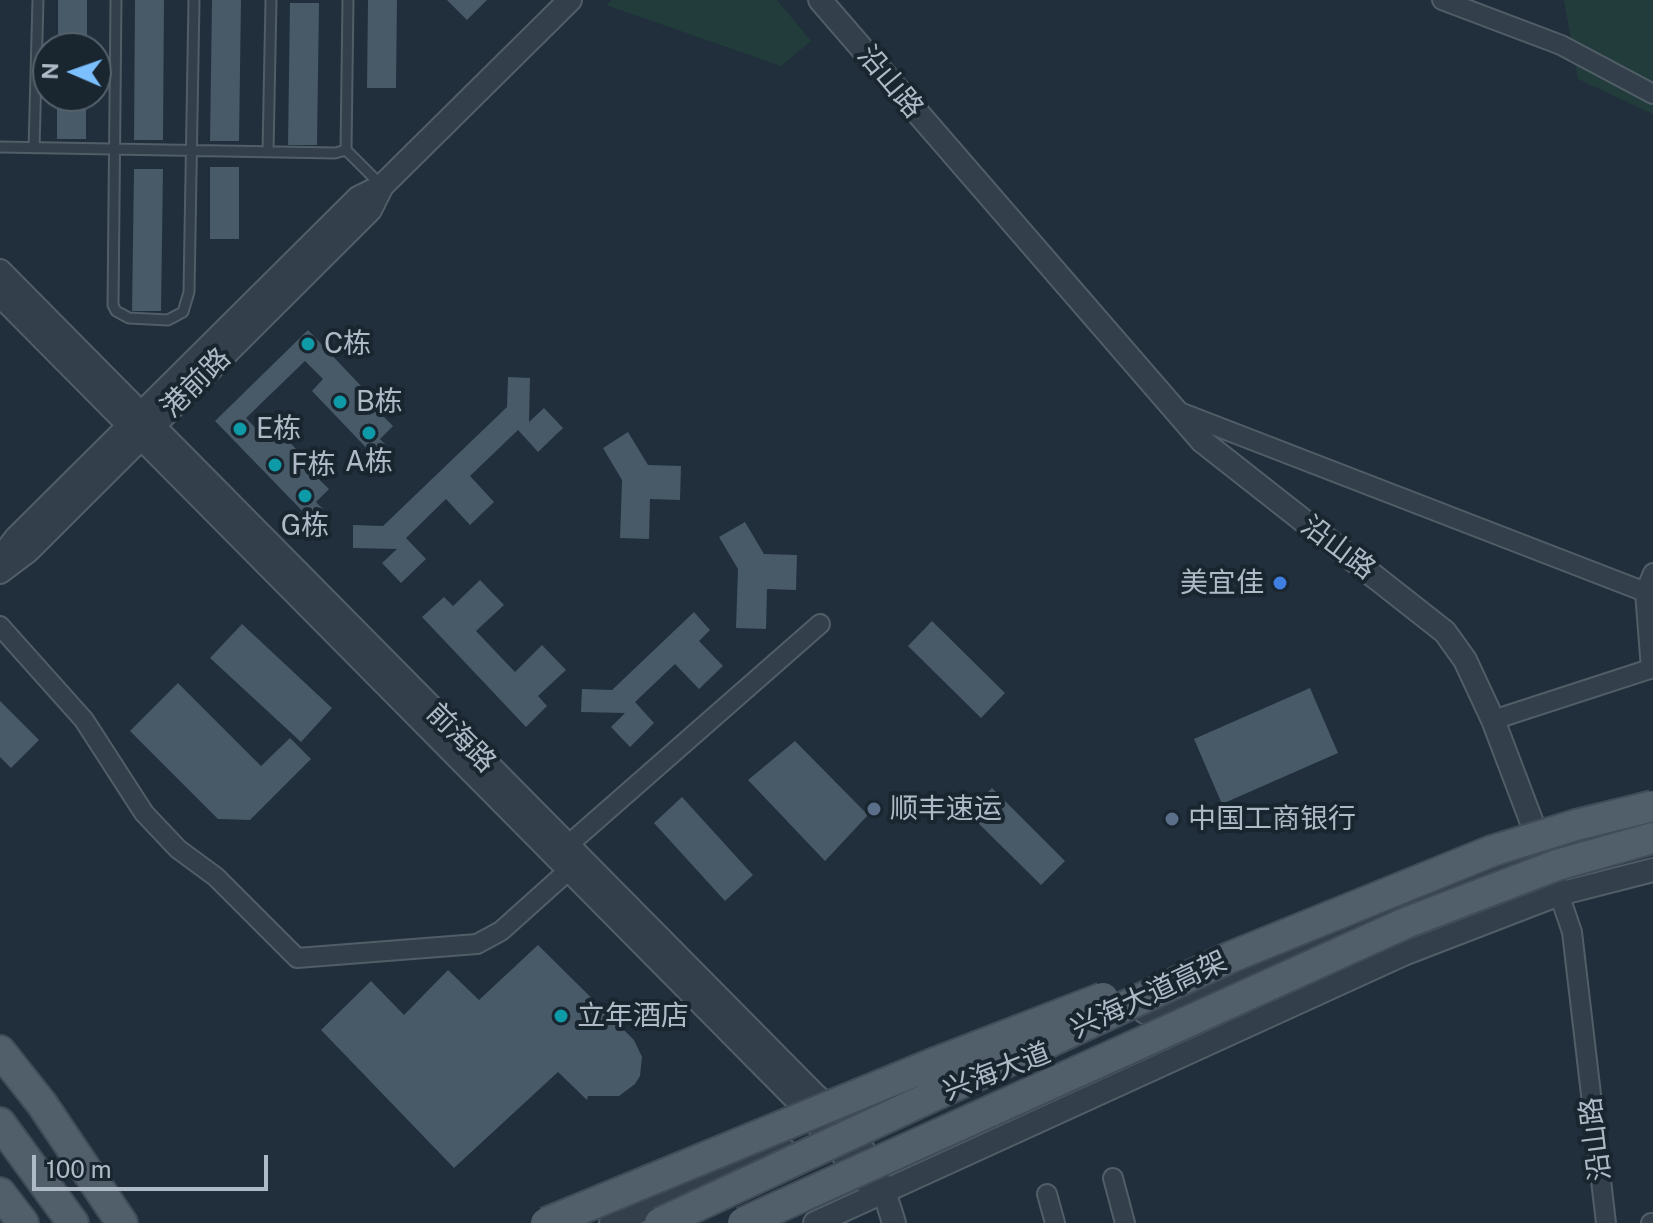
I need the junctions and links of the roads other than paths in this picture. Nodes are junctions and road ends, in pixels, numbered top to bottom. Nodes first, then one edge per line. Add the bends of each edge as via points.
1 (38, 0) edge
2 (116, 0) edge
3 (194, 0) edge
4 (271, 0) edge
5 (348, 0) edge
6 (570, 0) edge
7 (820, 0) edge
8 (1442, 0) edge
9 (1653, 94) edge
10 (0, 147) edge
11 (34, 148) junction
12 (114, 149) junction
13 (192, 150) junction
14 (346, 150) junction
15 (268, 152) junction
16 (382, 186) junction
17 (0, 271) edge
18 (0, 295) edge
19 (1171, 409) junction
20 (141, 426) junction
21 (0, 559) edge
22 (0, 572) edge
23 (1653, 573) edge
24 (1649, 593) edge
25 (820, 624) dead end
26 (0, 626) edge
27 (1652, 668) edge
28 (1493, 720) junction
29 (1653, 806) edge
30 (1653, 822) edge
31 (1653, 838) edge
32 (568, 845) junction
33 (1544, 851) junction
34 (569, 870) junction
35 (1653, 870) edge
36 (1559, 894) junction
37 (1231, 957) junction
38 (0, 1051) edge
39 (0, 1123) edge
40 (851, 1126) junction
41 (828, 1134) junction
42 (1113, 1178) dead end
43 (0, 1193) edge
44 (879, 1193) junction
45 (1047, 1194) dead end
46 (23, 1223) edge
47 (73, 1223) edge
48 (122, 1223) edge
49 (546, 1223) edge
50 (611, 1223) edge
51 (660, 1223) edge
52 (743, 1223) edge
53 (815, 1223) edge
54 (882, 1223) edge
55 (894, 1223) edge
56 (1055, 1223) edge
57 (1125, 1223) edge
58 (1606, 1223) edge

1 - 11 lane
2 - 12 lane
3 - 13 lane
4 - 15 lane
5 - 14 lane
6 - 16 street, 港前路
7 - 19 street, 沿山路
8 - 9 street via 1561,45
10 - 11 lane
11 - 12 lane
12 - 13 lane
12 - 13 lane via 113,305 129,318 168,320 183,312 189,292
13 - 15 lane
14 - 15 lane
14 - 16 lane
16 - 20 street, 港前路 via 370,210
17 - 20 street, 前海路
18 - 20 street, 前海路
19 - 24 street
19 - 28 street, 沿山路 via 1237,471 1445,632 1465,660
20 - 21 street, 港前路 via 16,538
20 - 22 street, 港前路 via 28,551
20 - 32 street, 前海路
20 - 34 street, 前海路
23 - 24 street
24 - 27 street
25 - 32 street
26 - 34 street via 84,720 144,813 297,958 477,944 501,931
27 - 28 street
28 - 33 street, 沿山路
29 - 37 main road, 兴海大道高架, bridge via 1492,851
30 - 33 street, 兴海大道
31 - 52 main road, 兴海大道高架, bridge via 1557,865 1433,912
32 - 40 street, 前海路
33 - 36 street, 沿山路
33 - 40 street, 兴海大道 via 1466,878 1045,1054
34 - 41 street, 前海路
35 - 36 street, 兴海大道
36 - 44 street, 兴海大道 via 1406,953
36 - 58 street, 沿山路 via 1572,932
37 - 49 main road, bridge via 1080,1005
37 - 51 main road, 兴海大道高架, bridge
38 - 48 main road
39 - 47 main road
40 - 41 street, 兴海大道
40 - 44 street, 前海路
41 - 44 street, 前海路
41 - 50 street, 兴海大道
42 - 57 street
43 - 46 main road
44 - 53 street, 兴海大道
44 - 54 street, 前海路
44 - 55 street, 前海路
45 - 56 street

